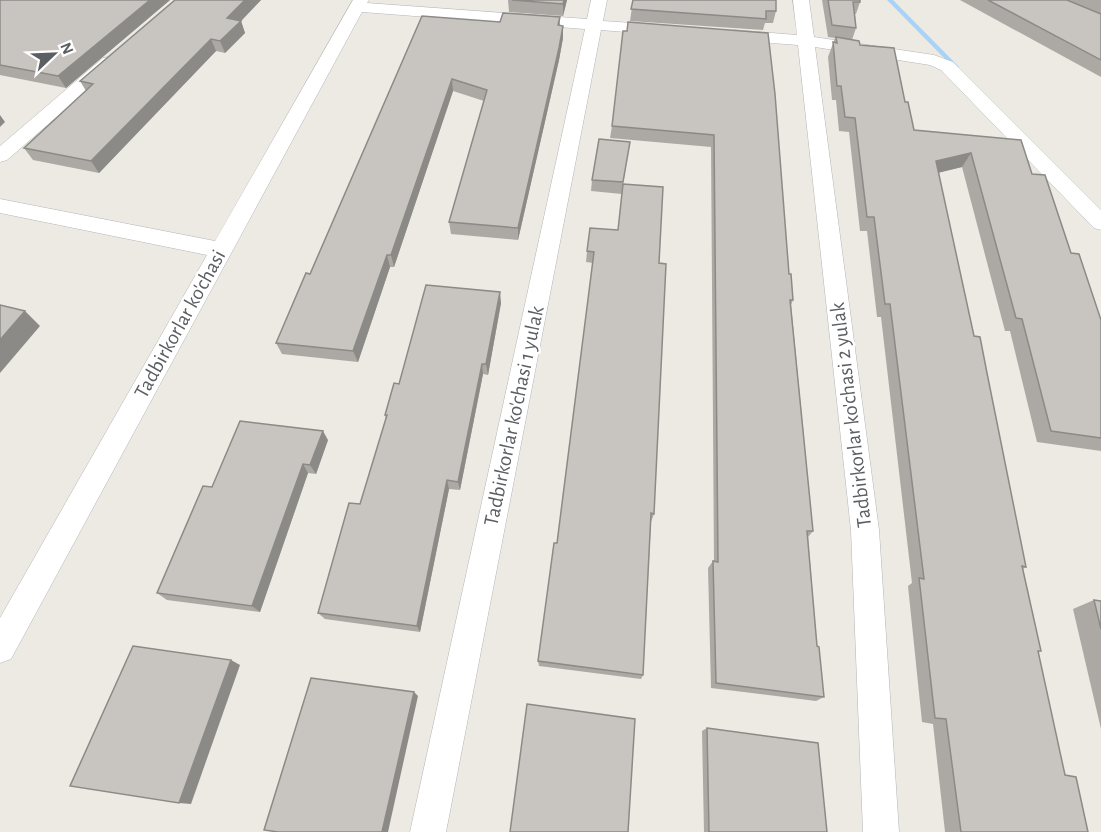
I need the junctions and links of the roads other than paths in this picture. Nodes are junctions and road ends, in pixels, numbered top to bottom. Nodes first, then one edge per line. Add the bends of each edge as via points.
1 (801, 0) edge
2 (359, 3) edge
3 (597, 12) edge
4 (677, 31) edge
5 (712, 33) edge
6 (806, 41) junction
7 (119, 54) edge
8 (0, 156) edge
9 (0, 206) edge
10 (1101, 223) edge
11 (221, 250) junction
12 (0, 648) edge
13 (428, 832) edge
14 (881, 832) edge

1 - 6 street, Tadbirkorlar ko'chasi 2 yulak
2 - 3 street
2 - 11 street, Tadbirkorlar ko'chasi
3 - 4 street
3 - 13 street, Tadbirkorlar ko'chasi 1 yulak
5 - 6 street
6 - 10 street via 934,60 947,66
6 - 14 street, Tadbirkorlar ko'chasi 2 yulak via 865,530
7 - 8 street
9 - 11 street
11 - 12 street, Tadbirkorlar ko'chasi

